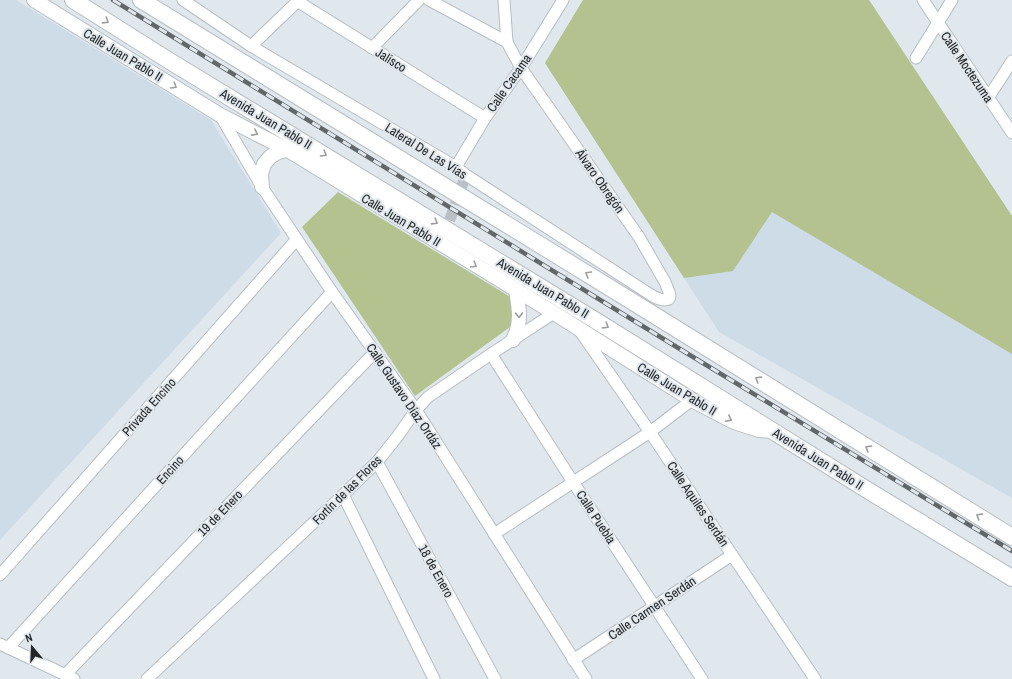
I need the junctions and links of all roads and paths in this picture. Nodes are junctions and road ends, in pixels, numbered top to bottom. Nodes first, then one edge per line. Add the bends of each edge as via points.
1 (34, 0) edge
2 (72, 0) edge
3 (141, 0) edge
4 (183, 0) edge
5 (419, 0) edge
6 (429, 0) edge
7 (504, 0) edge
8 (563, 0) edge
9 (923, 0) edge
10 (952, 0) edge
11 (298, 1) edge
12 (937, 22) junction
13 (507, 42) junction
14 (251, 46) junction
15 (372, 48) junction
16 (916, 58) dead end
17 (1012, 61) edge
18 (521, 68) junction
19 (988, 98) junction
20 (220, 115) junction
21 (485, 118) junction
22 (1012, 134) edge
23 (288, 150) junction
24 (456, 167) junction
25 (262, 187) junction
26 (297, 239) junction
27 (516, 290) junction
28 (332, 292) junction
29 (669, 299) joint
30 (554, 313) junction
31 (579, 329) junction
32 (513, 340) junction
33 (375, 352) junction
34 (491, 354) junction
35 (692, 400) junction
36 (416, 410) junction
37 (772, 431) junction
38 (650, 432) junction
39 (377, 462) junction
40 (573, 482) junction
41 (343, 495) junction
42 (494, 534) junction
43 (1012, 537) edge
44 (732, 555) junction
45 (0, 574) edge
46 (1012, 578) edge
47 (654, 606) junction
48 (4, 646) edge
49 (573, 660) junction
50 (70, 677) edge
51 (147, 679) edge
52 (434, 679) edge
53 (495, 679) edge
54 (586, 679) edge
55 (702, 679) edge
56 (814, 679) edge

1 -> 20 street, Calle Juan Pablo II
2 -> 37 main road, Avenida Juan Pablo II
43 -> 3 main road
4 - 14 street, Lateral De Las Vías
5 - 15 street
6 - 13 street
7 - 13 street
8 - 18 street, Calle Cacama
9 - 12 street, Calle Moctezuma
10 - 12 street
11 - 14 street
11 - 15 street, Jalisco
12 - 16 street
12 - 19 street, Calle Moctezuma
13 - 18 street, Álvaro Obregón
14 - 24 street, Lateral De Las Vías
15 - 21 street, Jalisco
17 - 19 street
18 - 21 street, Calle Cacama
18 - 29 street, Álvaro Obregón via 639,237 665,282
19 - 22 street, Calle Moctezuma
20 -> 23 street, Calle Juan Pablo II
20 - 25 street, Calle Gustavo Díaz Ordáz
21 - 24 street, Calle Cacama
23 - 25 street via 278,152 264,164 261,174
23 -> 27 street, Calle Juan Pablo II via 442,242
24 - 29 street, Lateral De Las Vías via 465,177 648,293 660,299
25 - 26 street, Calle Gustavo Díaz Ordáz
26 - 28 street, Calle Gustavo Díaz Ordáz
26 - 45 street, Privada Encino
27 - 30 street, Calle Juan Pablo II
27 -> 32 street via 519,324
28 - 33 street, Calle Gustavo Díaz Ordáz
28 - 48 street, Encino
30 - 31 street, Calle Juan Pablo II
30 - 32 street, Fortín de las Flores
31 - 35 street, Calle Juan Pablo II
31 - 38 street, Calle Aquiles Serdán
32 - 34 street, Fortín de las Flores
33 - 36 street, Calle Gustavo Díaz Ordáz
33 - 50 street, 19 de Enero
34 - 36 street, Fortín de las Flores via 428,397
34 - 40 street, Calle Puebla
35 -> 37 street, Calle Juan Pablo II via 734,422 758,430
35 - 38 street
36 - 39 street, Fortín de las Flores
36 - 42 street, Calle Gustavo Díaz Ordáz
37 - 46 main road, Avenida Juan Pablo II
38 - 40 street
38 - 44 street, Calle Aquiles Serdán
39 - 41 street, Fortín de las Flores
39 - 53 street, 18 de Enero
40 - 42 street
40 - 47 street, Calle Puebla
41 - 51 street, Fortín de las Flores
41 - 52 street
42 - 49 street, Calle Gustavo Díaz Ordáz
44 - 47 street, Calle Carmen Serdán
44 - 56 street, Calle Aquiles Serdán
47 - 49 street, Calle Carmen Serdán
47 - 55 street, Calle Puebla
48 - 50 street
49 - 54 street, Calle Gustavo Díaz Ordáz

